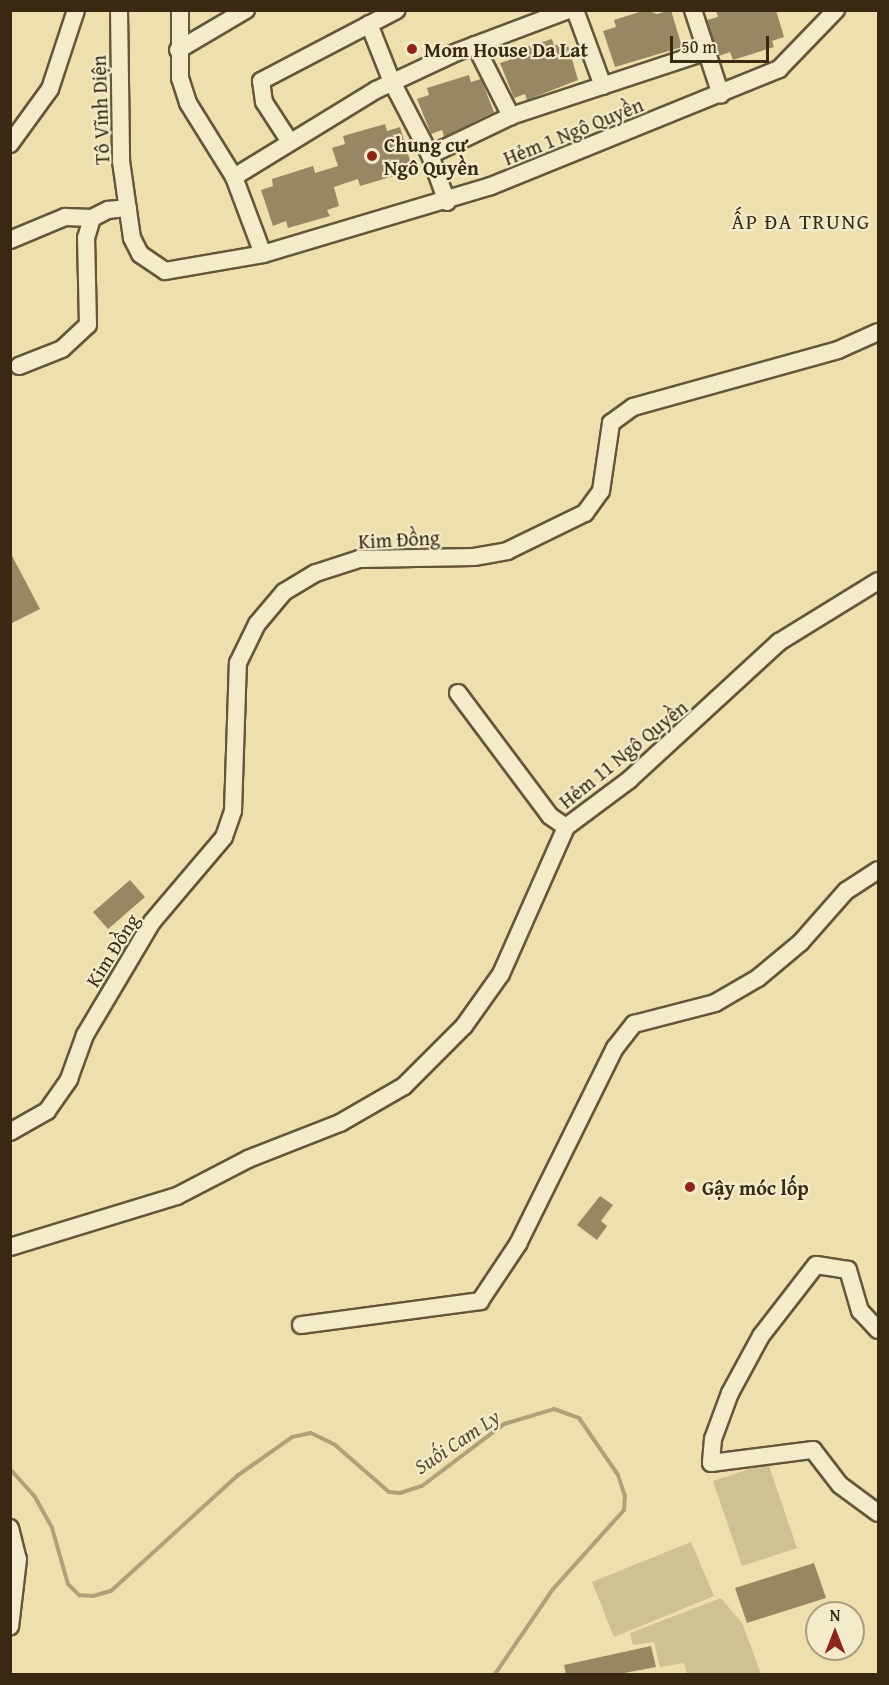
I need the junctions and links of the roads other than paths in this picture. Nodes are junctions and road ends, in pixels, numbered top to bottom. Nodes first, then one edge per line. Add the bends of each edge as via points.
1 (76, 10) edge
2 (119, 10) edge
3 (180, 10) edge
4 (246, 10) edge
5 (397, 10) edge
6 (568, 10) edge
7 (575, 10) edge
8 (693, 10) edge
9 (836, 10) edge
10 (369, 24) junction
11 (475, 45) junction
12 (178, 50) junction
13 (706, 51) junction
14 (392, 82) junction
15 (603, 86) junction
16 (721, 95) junction
17 (511, 116) junction
18 (290, 142) junction
19 (10, 144) edge
20 (430, 155) junction
21 (234, 177) junction
22 (447, 202) junction
23 (128, 208) junction
24 (92, 218) junction
25 (10, 240) edge
26 (263, 254) junction
27 (879, 332) edge
28 (19, 366) dead end
29 (879, 581) edge
30 (458, 693) dead end
31 (566, 827) junction
32 (879, 870) edge
33 (10, 1132) edge
34 (10, 1247) edge
35 (301, 1325) dead end
36 (879, 1330) edge
37 (879, 1513) edge
38 (10, 1528) edge
39 (10, 1627) edge

1 - 19 street via 50,89
2 - 23 street, Tô Vĩnh Diện via 121,161
3 - 12 street
4 - 12 street
5 - 10 street
6 - 11 street
7 - 15 street
8 - 13 street
9 - 16 street, Hẻm 1 Ngô Quyền via 779,69
10 - 14 street
10 - 18 street via 261,81 264,102
11 - 14 street
11 - 17 street
12 - 21 street via 188,103
13 - 15 street
13 - 16 street
14 - 18 street
14 - 20 street
15 - 17 street
16 - 22 street, Hẻm 1 Ngô Quyền
17 - 20 street
18 - 21 street
20 - 22 street
21 - 26 street
22 - 26 street, Hẻm 1 Ngô Quyền
23 - 24 street via 108,210
23 - 26 street, Hẻm 1 Ngô Quyền via 132,238 140,254 165,271
24 - 25 street via 65,218
24 - 28 street via 86,238 88,325 62,349
27 - 33 street, Kim Đồng via 838,350 633,407 611,423 601,491 585,513 507,551 474,557 359,559 316,573 284,592 257,624 238,663 233,811 224,837 152,922 85,1035 69,1079 47,1111
29 - 31 street, Hẻm 11 Ngô Quyền via 779,642 629,780
30 - 31 street via 550,816
31 - 34 street, Hẻm 11 Ngô Quyền via 501,974 464,1026 404,1086 359,1114 248,1159 177,1196
32 - 35 street via 846,891 801,942 758,978 715,1003 634,1024 615,1048 518,1244 480,1300
36 - 37 street via 860,1311 848,1270 816,1265 760,1336 730,1393 713,1439 711,1463 813,1450 840,1485
38 - 39 street via 18,1559

